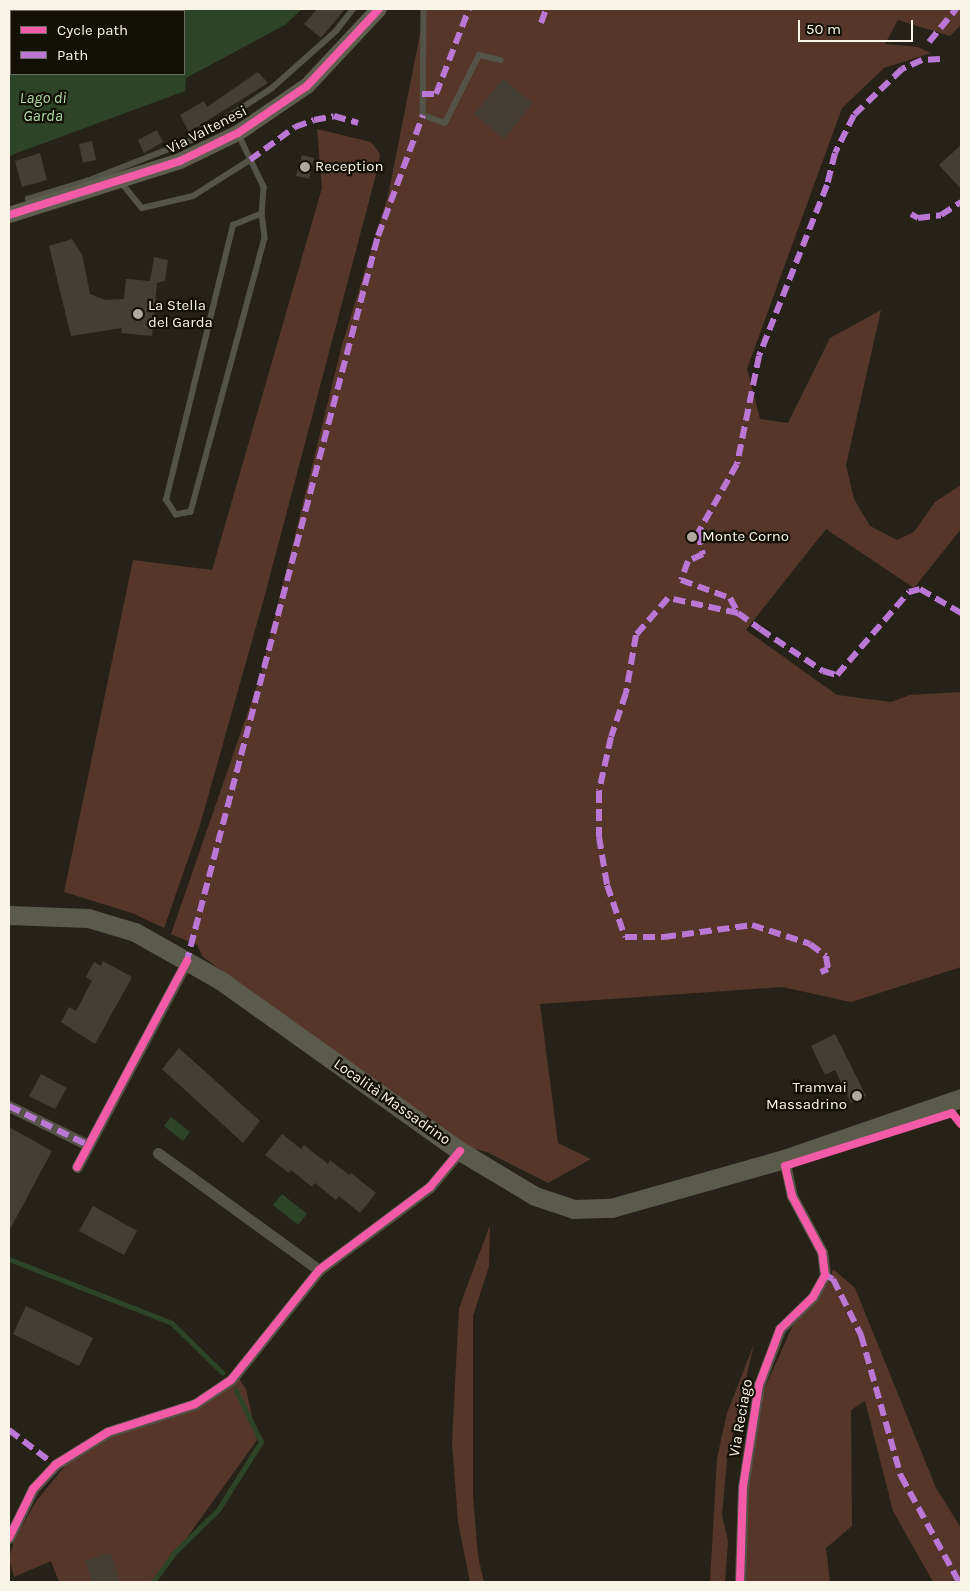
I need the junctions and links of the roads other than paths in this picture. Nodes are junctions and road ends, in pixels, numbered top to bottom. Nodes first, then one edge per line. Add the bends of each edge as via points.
1 (353, 9) edge
2 (379, 9) edge
3 (424, 9) edge
4 (500, 60) dead end
5 (238, 133) junction
6 (250, 160) junction
7 (120, 180) junction
8 (88, 186) junction
9 (28, 199) dead end
10 (262, 213) junction
11 (9, 215) edge
12 (9, 915) edge
13 (187, 961) junction
14 (954, 1104) edge
15 (9, 1106) edge
16 (961, 1124) edge
17 (88, 1145) junction
18 (460, 1151) junction
19 (158, 1153) dead end
20 (784, 1163) junction
21 (77, 1167) dead end
22 (319, 1270) junction
23 (9, 1538) edge
24 (740, 1582) edge

1 - 8 lane via 336,31 272,88 194,139
2 - 5 street, Via Valtenesi via 307,86
3 - 4 lane via 423,115 446,123 479,55
5 - 6 lane
5 - 7 street, Via Valtenesi via 180,161
6 - 7 lane via 193,196 142,208
6 - 10 lane via 264,187
7 - 8 street, Via Valtenesi
8 - 9 lane
8 - 11 street, Via Valtenesi
10 - 10 lane via 265,238 200,482 191,512 176,515 166,500 233,225
12 - 13 main road, Località Massadrino via 88,918 135,932
13 - 17 street
13 - 18 main road, Località Massadrino
14 - 16 lane
14 - 20 main road, Località Massadrino
15 - 17 street
17 - 21 street
18 - 20 main road, Località Massadrino via 535,1196 574,1208 611,1208
18 - 22 street via 430,1187
19 - 22 street
20 - 24 street, Via Reciago via 792,1196 822,1252 824,1275 812,1297 780,1329 759,1385 743,1487
22 - 23 street via 231,1380 186,1408 108,1432 55,1465 33,1488

